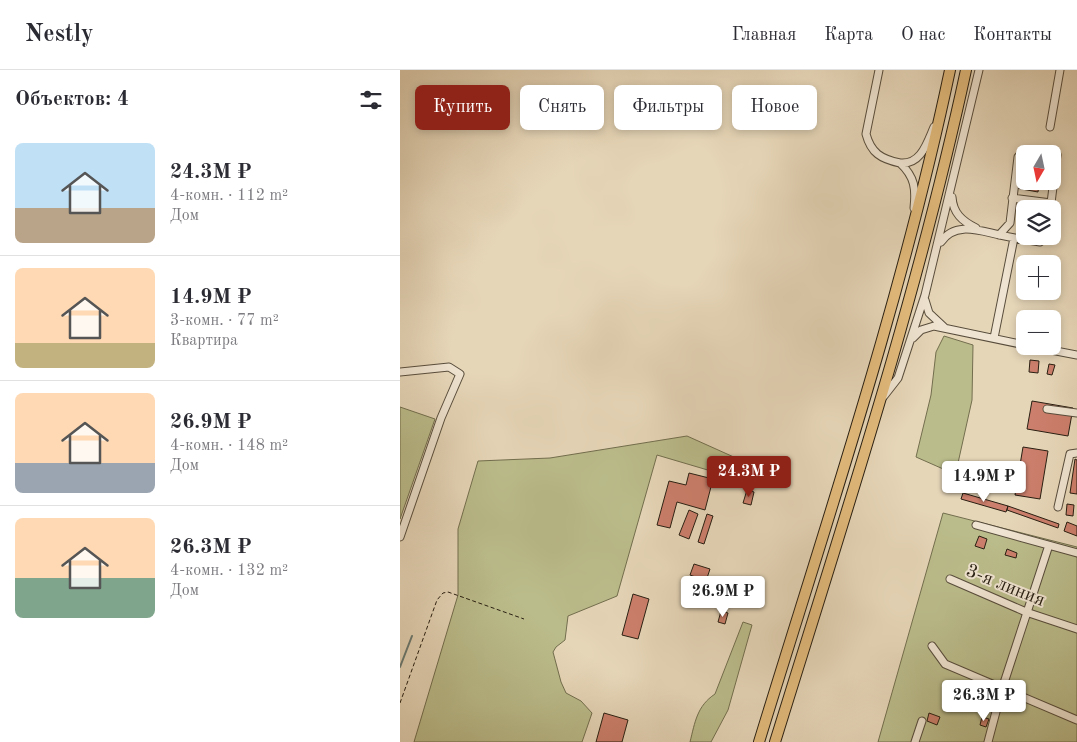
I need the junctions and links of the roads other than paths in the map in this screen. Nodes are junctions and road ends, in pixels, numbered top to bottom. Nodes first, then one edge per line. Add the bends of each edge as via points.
1 (879, 70) edge
2 (950, 70) edge
3 (966, 70) edge
4 (979, 70) edge
5 (1060, 70) edge
6 (942, 106) junction
7 (1050, 127) dead end
8 (900, 163) junction
9 (1016, 171) edge
10 (951, 191) junction
11 (1012, 198) junction
12 (1022, 200) edge
13 (980, 231) junction
14 (999, 235) junction
15 (1014, 238) joint
16 (910, 240) junction
17 (937, 248) junction
18 (925, 295) junction
19 (944, 327) junction
20 (994, 338) junction
21 (910, 342) junction
22 (1016, 343) edge
23 (1061, 352) edge
24 (1077, 355) edge
25 (400, 372) edge
26 (882, 399) junction
27 (1047, 409) dead end
28 (1077, 413) edge
29 (1077, 453) edge
30 (1058, 507) dead end
31 (976, 525) dead end
32 (400, 537) edge
33 (1049, 545) junction
34 (1077, 554) edge
35 (950, 579) dead end
36 (1026, 612) junction
37 (1077, 629) edge
38 (932, 646) dead end
39 (1002, 689) junction
40 (1077, 720) edge
41 (922, 721) dead end
42 (759, 742) edge
43 (775, 742) edge
44 (915, 742) edge
45 (988, 742) edge

1 - 8 street via 866,134 875,153
2 - 6 highway
3 - 26 highway via 932,217
4 - 10 street
5 - 7 street
6 - 8 street via 920,156 911,162
6 - 16 highway
8 - 16 street via 914,182
9 - 11 street
10 - 13 street via 952,205 962,220
10 - 17 street
11 - 12 street
11 - 14 street via 1010,223
13 - 14 street
13 - 17 street via 966,228 953,231 945,235
14 - 15 street
15 - 20 street
16 - 42 highway
17 - 18 street
18 - 19 street via 929,313
18 - 21 street
19 - 20 street
19 - 21 street via 921,330
20 - 22 street
21 - 26 street via 898,378
23 - 24 street
25 - 32 street via 449,367 460,374 441,418
26 - 43 highway
27 - 28 street
29 - 30 street via 1070,454
31 - 33 street
33 - 34 street
33 - 36 street
35 - 36 street, 3-я линия
36 - 37 street, 3-я линия
36 - 39 street
38 - 39 street via 945,664
39 - 40 street
39 - 45 street
41 - 44 street

